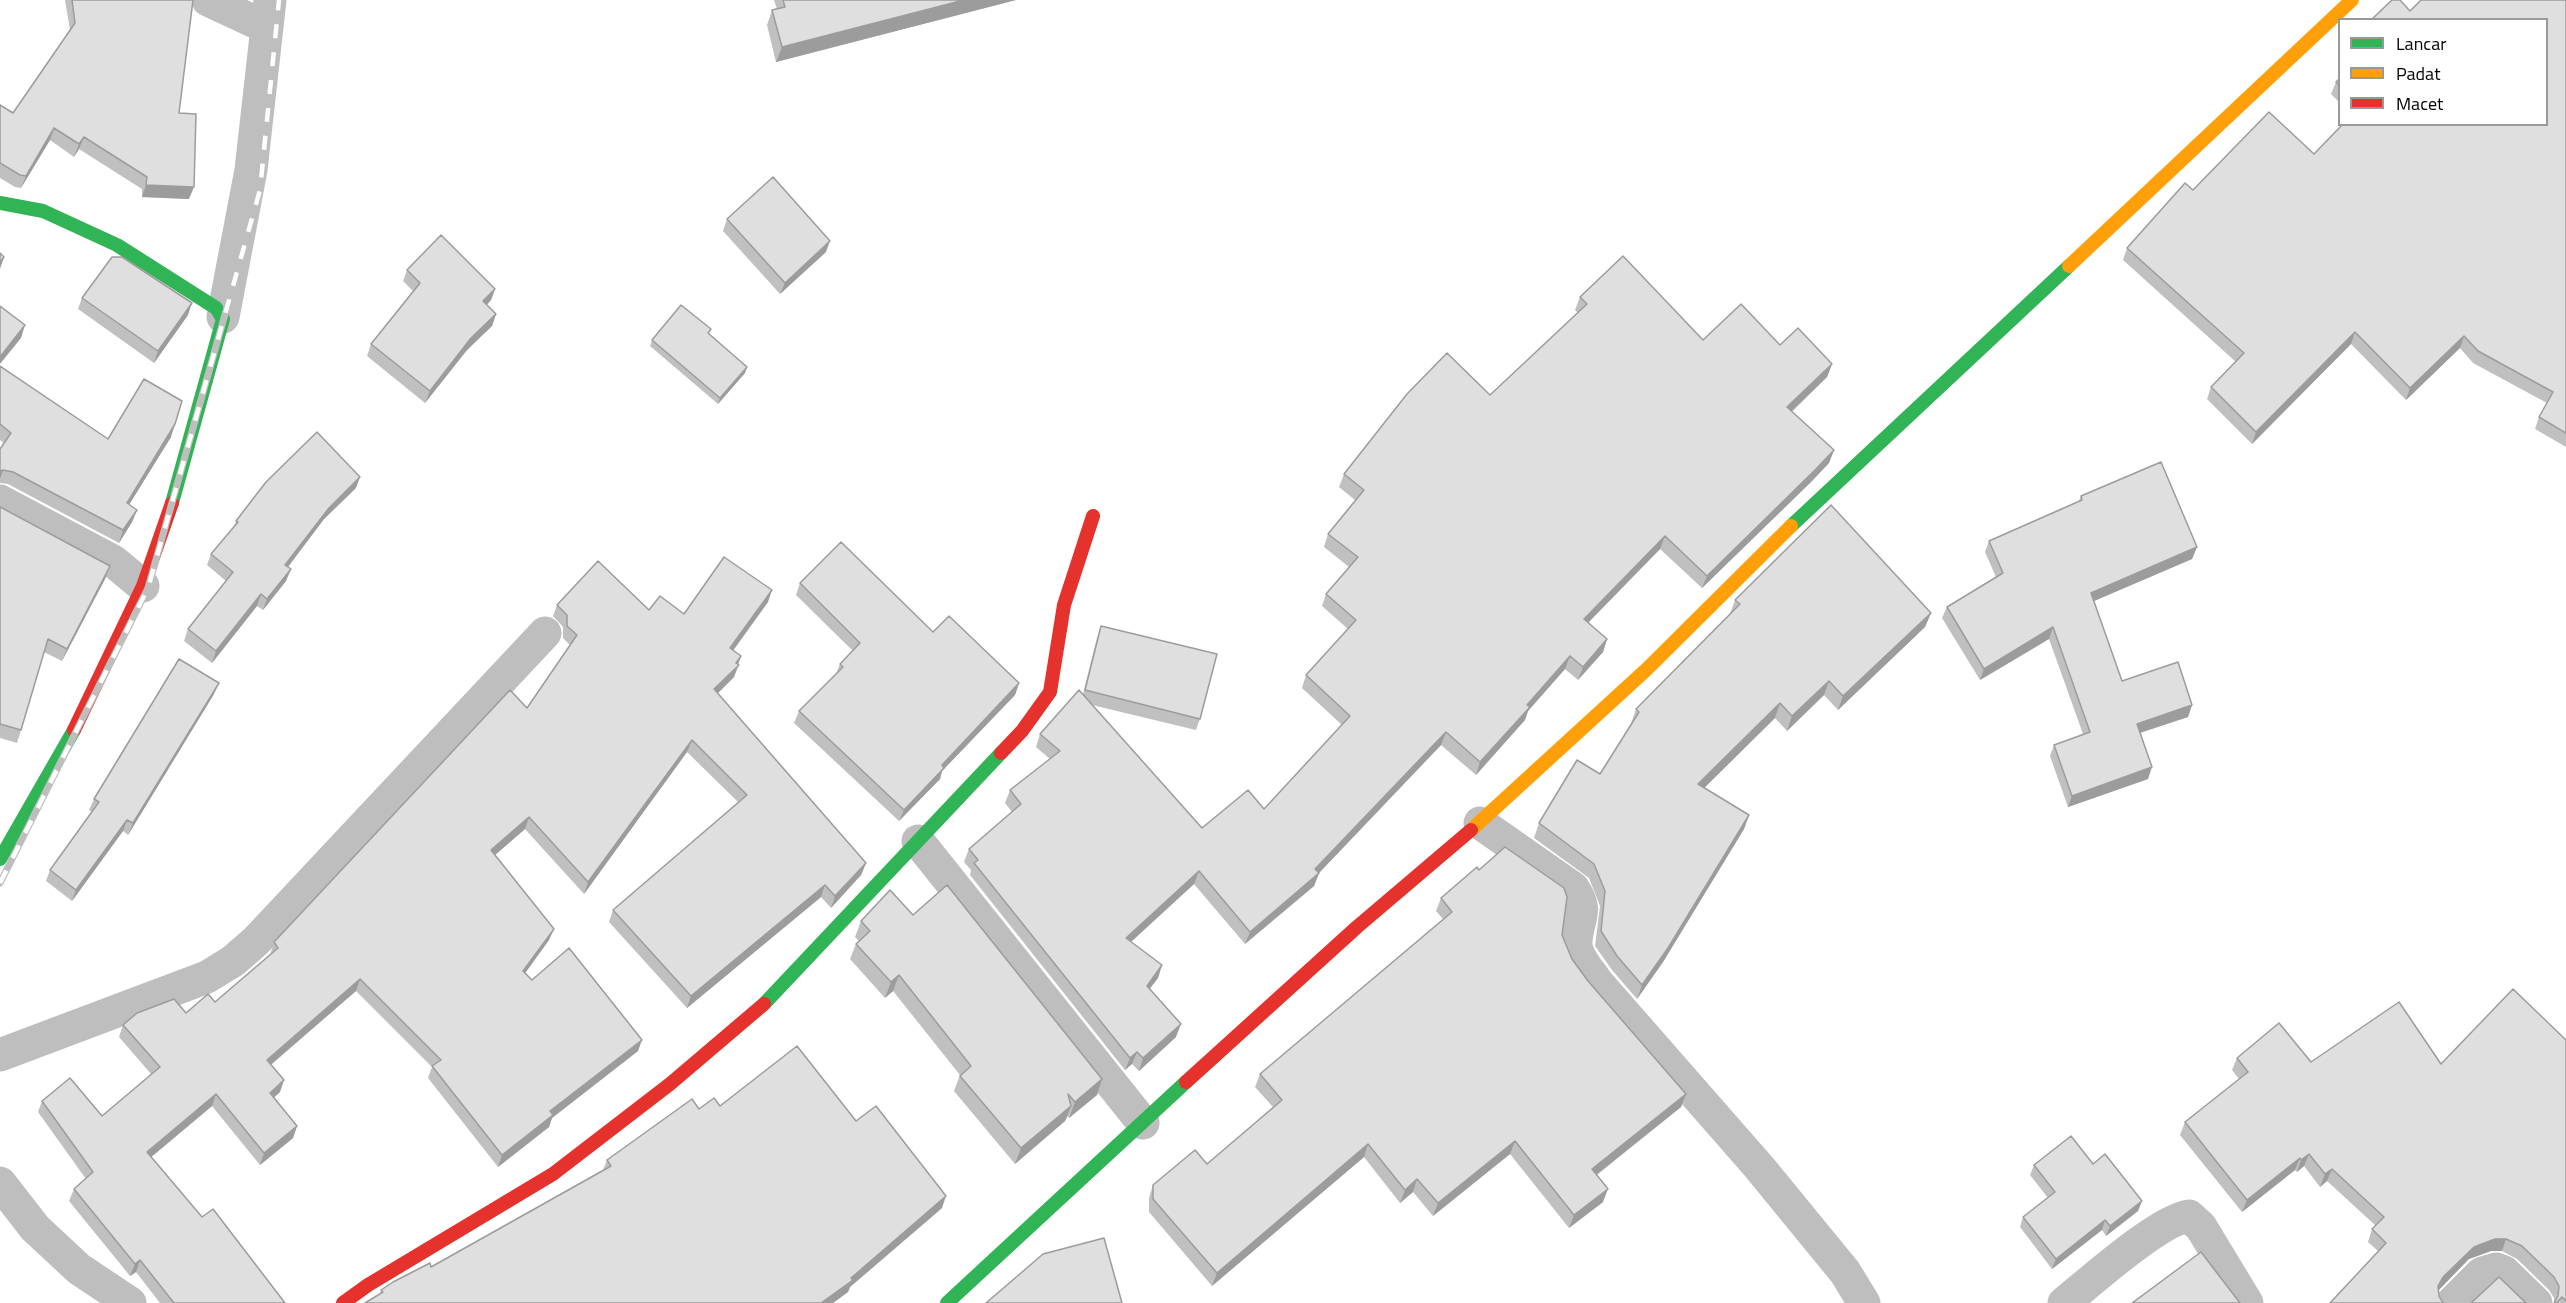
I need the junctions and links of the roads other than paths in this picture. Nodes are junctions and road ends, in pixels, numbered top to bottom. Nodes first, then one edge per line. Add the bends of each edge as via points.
1 (208, 0) edge
2 (2352, 0) edge
3 (268, 14) edge
4 (0, 203) edge
5 (223, 316) junction
6 (0, 501) edge
7 (1093, 516) dead end
8 (143, 586) junction
9 (545, 633) dead end
10 (1480, 823) junction
11 (918, 841) junction
12 (0, 859) edge
13 (0, 1055) edge
14 (1143, 1123) junction
15 (0, 1183) edge
16 (130, 1303) edge
17 (343, 1303) edge
18 (947, 1303) edge
19 (1864, 1303) edge
20 (2064, 1303) edge
21 (2247, 1303) edge
22 (2452, 1303) edge
23 (2536, 1303) edge

1 - 3 street
2 - 10 street
3 - 5 street via 251,170
4 - 5 street via 43,211 117,245
5 - 8 street via 168,517
6 - 8 street via 113,561
7 - 11 street via 1064,605 1050,692 1022,731
8 - 12 street via 82,715
9 - 13 street via 233,961 207,977
10 - 14 street via 1247,1025
10 - 19 street via 1573,888 1582,901 1576,942 1580,958 1759,1167 1845,1272
11 - 14 street
11 - 17 street via 776,994 670,1084 553,1174
14 - 18 street
15 - 16 street via 35,1228 79,1269
20 - 21 street via 2177,1217 2189,1216 2201,1227
22 - 23 street via 2482,1273 2496,1269

